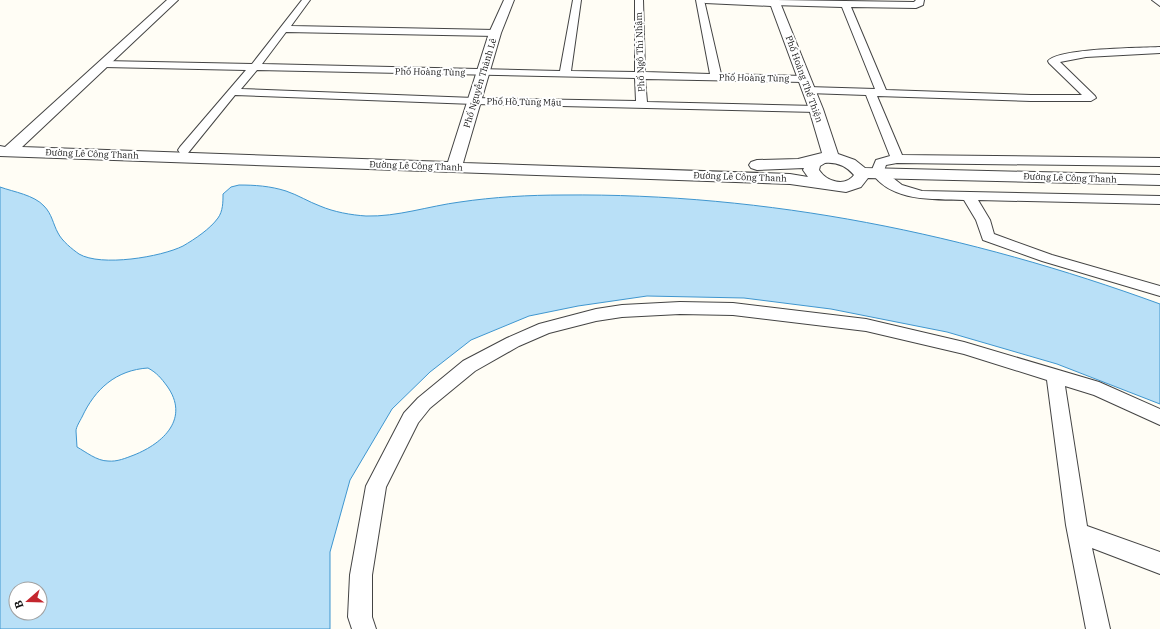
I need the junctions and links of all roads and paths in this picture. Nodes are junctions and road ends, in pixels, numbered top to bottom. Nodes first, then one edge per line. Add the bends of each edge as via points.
1 (162, 0) edge
2 (174, 0) edge
3 (306, 0) edge
4 (509, 0) edge
5 (577, 0) edge
6 (639, 0) edge
7 (700, 0) edge
8 (705, 0) edge
9 (920, 0) edge
10 (1156, 0) edge
11 (775, 2) edge
12 (860, 2) edge
13 (1160, 3) edge
14 (845, 4) junction
15 (283, 29) junction
16 (495, 33) junction
17 (1160, 50) edge
18 (90, 64) junction
19 (104, 64) junction
20 (254, 68) junction
21 (484, 73) junction
22 (565, 74) junction
23 (640, 76) junction
24 (716, 77) junction
25 (806, 84) junction
26 (232, 92) junction
27 (870, 92) junction
28 (882, 92) junction
29 (474, 101) junction
30 (642, 104) junction
31 (816, 109) junction
32 (5, 147) edge
33 (184, 150) junction
34 (831, 158) junction
35 (897, 159) junction
36 (815, 161) junction
37 (456, 162) junction
38 (1160, 162) edge
39 (860, 172) junction
40 (877, 172) junction
41 (1160, 180) edge
42 (832, 186) junction
43 (969, 197) junction
44 (1160, 200) edge
45 (1160, 291) edge
46 (1055, 376) junction
47 (1160, 417) edge
48 (1078, 533) junction
49 (1160, 562) edge
50 (364, 629) edge
51 (1098, 629) edge

1 - 18 street
2 - 19 street
3 - 15 street
4 - 16 street, Phố Nguyễn Thành Lê
5 - 22 street
6 - 23 street, Phố Ngô Thì Nhậm
7 - 24 street
8 - 11 street
9 - 12 street via 916,5
10 - 13 street
11 - 14 street
11 - 25 street, Phố Hoàng Thế Thiện
12 - 14 street
14 - 28 street
15 - 16 street
15 - 20 street
16 - 21 street, Phố Nguyễn Thành Lê
17 - 28 street, Phố Hoàng Tùng via 1086,55 1057,58 1053,61 1091,98
18 - 19 street
18 - 32 street
19 - 20 street, Phố Hoàng Tùng
19 - 32 street
20 - 21 street, Phố Hoàng Tùng
20 - 26 street
21 - 22 street, Phố Hoàng Tùng
21 - 29 street, Phố Nguyễn Thành Lê
22 - 23 street, Phố Hoàng Tùng
23 - 24 street, Phố Hoàng Tùng
23 - 30 street, Phố Ngô Thì Nhậm
24 - 25 street, Phố Hoàng Tùng
25 - 27 street, Phố Hoàng Tùng
25 - 31 street, Phố Hoàng Thế Thiện
26 - 29 street, Phố Hồ Tùng Mậu
26 - 33 street
27 - 28 street, Phố Hoàng Tùng
27 - 35 street
29 - 30 street, Phố Hồ Tùng Mậu
29 - 37 street, Phố Nguyễn Thành Lê
30 - 31 street, Phố Hồ Tùng Mậu
31 - 34 street, Phố Hoàng Thế Thiện
32 - 33 street, Đường Lê Công Thanh
32 - 37 street, Đường Lê Công Thanh
33 - 37 street, Đường Lê Công Thanh
34 - 36 street, Đường Lê Công Thanh
34 - 39 street via 852,164
35 - 38 street
35 - 40 street via 880,163
36 - 37 street, Đường Lê Công Thanh via 777,166
36 - 42 street via 809,169 811,174
37 - 42 street, Đường Lê Công Thanh via 790,179
39 - 40 street, Đường Lê Công Thanh
39 - 42 street, Đường Lê Công Thanh via 860,181 855,184
40 - 41 street, Đường Lê Công Thanh
40 - 43 street via 885,181 902,191 922,195
43 - 44 street
43 - 45 street via 988,237 1047,258
46 - 47 street via 1099,389
46 - 48 street
46 - 50 street via 964,348 866,325 733,309 622,310 545,328 469,366 410,418 376,486 361,574 360,617
48 - 49 street
48 - 51 street

